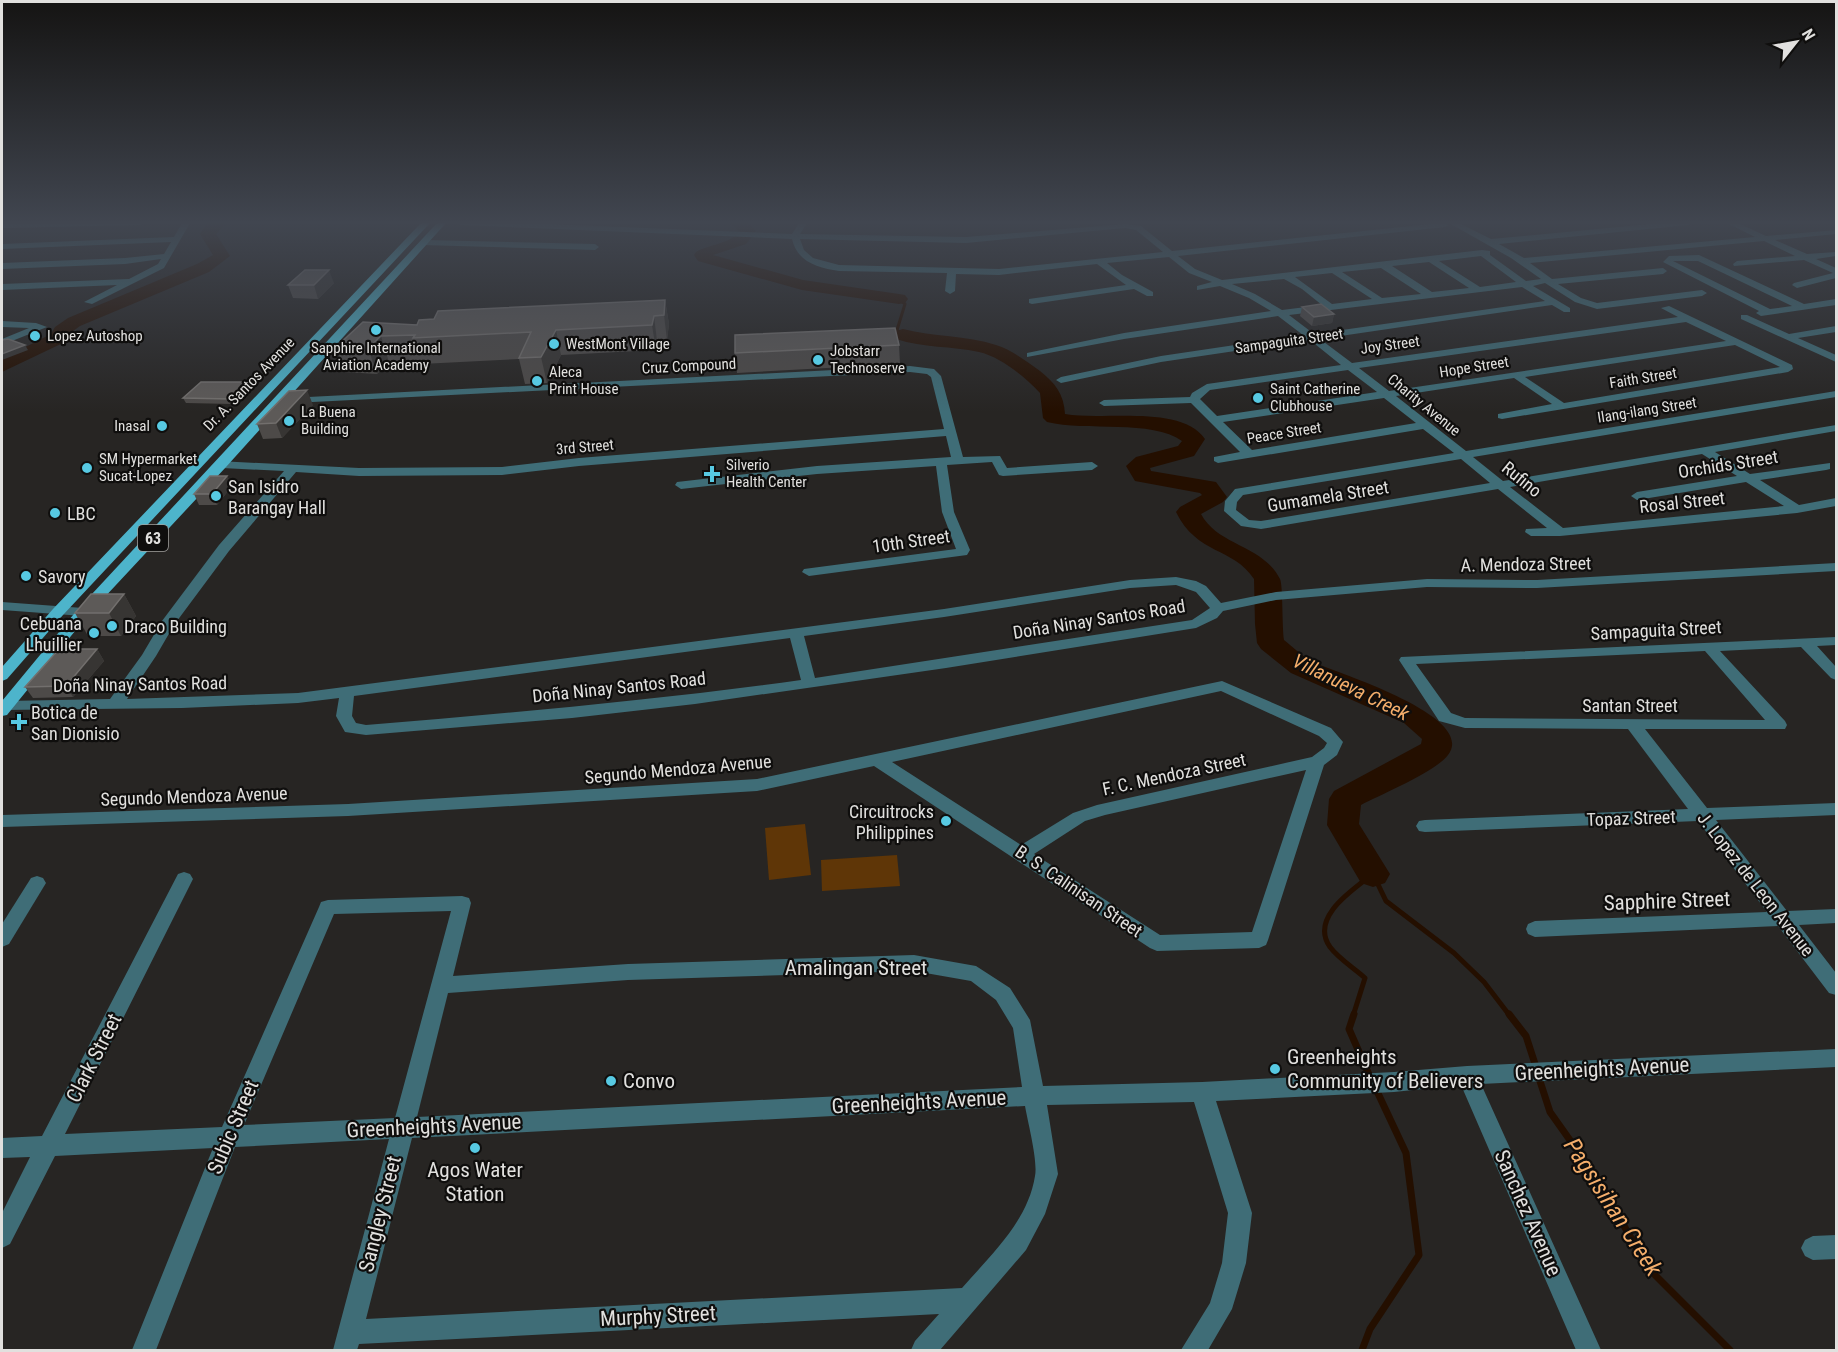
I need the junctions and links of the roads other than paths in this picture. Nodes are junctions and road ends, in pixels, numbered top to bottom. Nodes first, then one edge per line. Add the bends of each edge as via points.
1 (22, 286) edge
2 (124, 286) edge
3 (366, 286) edge
4 (386, 286) edge
5 (951, 286) edge
6 (1136, 286) joint
7 (1208, 286) edge
8 (1228, 286) edge
9 (1303, 286) edge
10 (1358, 286) edge
11 (1414, 286) edge
12 (1473, 286) edge
13 (1508, 286) edge
14 (1527, 286) edge
15 (1554, 286) edge
16 (1716, 286) edge
17 (1759, 286) edge
18 (1817, 286) dead end
19 (2, 287) edge
20 (1200, 288) dead end
21 (1479, 290) junction
22 (950, 291) dead end
23 (1702, 293) dead end
24 (1150, 294) dead end
25 (1836, 295) edge
26 (1428, 296) junction
27 (1032, 301) dead end
28 (89, 302) dead end
29 (1382, 302) junction
30 (1554, 302) junction
31 (1836, 302) edge
32 (1803, 307) junction
33 (1331, 308) junction
34 (1666, 308) dead end
35 (1567, 310) dead end
36 (1769, 312) junction
37 (1280, 313) junction
38 (1460, 317) junction
39 (1686, 318) junction
40 (2, 324) edge
41 (1836, 329) edge
42 (1786, 337) junction
43 (1312, 338) junction
44 (2, 342) edge
45 (1736, 342) junction
46 (1031, 355) dead end
47 (1836, 358) edge
48 (1349, 366) junction
49 (1517, 376) junction
50 (1061, 380) dead end
51 (1836, 394) edge
52 (1388, 395) junction
53 (1194, 400) junction
54 (281, 401) junction
55 (1104, 403) dead end
56 (1562, 406) junction
57 (249, 408) junction
58 (272, 408) junction
59 (1502, 416) dead end
60 (1215, 420) junction
61 (1426, 425) junction
62 (1836, 428) edge
63 (950, 432) junction
64 (1705, 451) junction
65 (1249, 454) junction
66 (1462, 455) junction
67 (1218, 459) dead end
68 (958, 461) junction
69 (941, 462) junction
70 (222, 464) junction
71 (1092, 466) dead end
72 (1826, 466) dead end
73 (291, 470) junction
74 (1747, 479) junction
75 (681, 485) dead end
76 (1502, 486) junction
77 (1636, 496) dead end
78 (1836, 502) edge
79 (1797, 509) junction
80 (1531, 532) dead end
81 (1560, 532) junction
82 (1836, 567) edge
83 (808, 573) dead end
84 (2, 606) edge
85 (1218, 608) junction
86 (58, 612) junction
87 (83, 612) junction
88 (796, 633) junction
89 (1836, 641) edge
90 (1805, 643) junction
91 (1708, 648) junction
92 (1406, 660) joint
93 (1836, 675) edge
94 (2, 676) edge
95 (809, 682) junction
96 (347, 692) junction
97 (115, 704) junction
98 (4, 709) edge
99 (1632, 724) junction
100 (879, 761) junction
101 (1317, 762) junction
102 (1836, 809) edge
103 (1702, 815) junction
104 (2, 821) edge
105 (1425, 826) dead end
106 (1022, 853) junction
107 (184, 879) dead end
108 (37, 883) dead end
109 (462, 903) joint
110 (1836, 916) edge
111 (1784, 919) junction
112 (1535, 929) dead end
113 (2, 939) edge
114 (440, 985) junction
115 (1836, 987) edge
116 (1836, 1058) edge
117 (1467, 1076) junction
118 (1202, 1092) junction
119 (1035, 1096) junction
120 (402, 1127) junction
121 (228, 1137) junction
122 (50, 1144) junction
123 (2, 1148) edge
124 (2, 1236) edge
125 (1836, 1247) edge
126 (1813, 1248) dead end
127 (965, 1300) junction
128 (347, 1341) edge
129 (144, 1350) edge
130 (924, 1350) edge
131 (1194, 1350) edge
132 (1589, 1350) edge

1 - 19 street
2 - 28 street
3 - 57 main road, Dr. A. Santos Avenue / 63
4 - 54 main road, Dr. A. Santos Avenue / 63
5 - 22 street
6 - 24 street
6 - 27 street
7 - 20 street
8 - 37 street, Charity Avenue
9 - 33 street
10 - 29 street
11 - 26 street
12 - 21 street
13 - 21 street
14 - 30 street
15 - 23 street via 1591,306
16 - 36 street
17 - 32 street
18 - 25 street
21 - 26 street
26 - 29 street
26 - 38 street
29 - 33 street
30 - 35 street
30 - 38 street, Sampaguita Street
31 - 32 street
32 - 36 street
33 - 37 street
34 - 39 street
36 - 42 street via 1743,316
37 - 43 street, Charity Avenue
37 - 46 street via 1170,327
38 - 43 street, Sampaguita Street
39 - 45 street
39 - 48 street, Joy Street
40 - 44 street via 42,327
41 - 42 street
42 - 47 street
43 - 48 street, Charity Avenue
43 - 50 street, Sampaguita Street via 1161,359
45 - 49 street, Hope Street
45 - 56 street, Faith Street via 1788,369
48 - 52 street, Charity Avenue
48 - 53 street, Joy Street via 1207,387
49 - 52 street, Hope Street
49 - 56 street
51 - 66 street, Ilang-ilang Street
52 - 60 street, Hope Street
52 - 61 street, Charity Avenue
53 - 55 street, Joy Street
53 - 60 street
54 - 58 main road, Dr. A. Santos Avenue / 63
54 - 63 street, Cruz Compound via 910,369 930,371 936,376
56 - 59 street, Faith Street
57 - 58 main road
57 - 86 main road, Dr. A. Santos Avenue / 63
58 - 70 main road, Dr. A. Santos Avenue / 63
60 - 65 street
61 - 65 street, Peace Street
61 - 66 street, Charity Avenue
62 - 64 street
63 - 68 street, Cruz Compound
63 - 73 street, 3rd Street via 502,471
64 - 74 street
64 - 76 street
65 - 67 street, Peace Street
66 - 76 street, Rufino
66 - 76 street, Gumamela Street via 1239,492 1230,511 1245,523 1261,525
68 - 69 street
68 - 71 street via 996,458 1003,472
69 - 75 street
69 - 83 street, 10th Street via 948,512 962,552
70 - 73 street, 3rd Street
70 - 87 main road, Dr. A. Santos Avenue / 63
72 - 74 street, Orchids Street
73 - 97 street via 166,624
74 - 77 street, Orchids Street
74 - 79 street
76 - 81 street, Rufino
78 - 79 street, Rosal Street
79 - 81 street, Rosal Street
80 - 81 street, Rosal Street
82 - 85 street, A. Mendoza Street via 1537,584 1427,583 1271,597
84 - 86 street
85 - 88 street, Doña Ninay Santos Road via 1201,589 1176,581
85 - 95 street, Doña Ninay Santos Road via 1196,624
86 - 87 street
86 - 94 main road, Dr. A. Santos Avenue / 63
87 - 98 main road, Dr. A. Santos Avenue / 63
88 - 95 street
88 - 96 street, Doña Ninay Santos Road
89 - 90 street, Sampaguita Street
90 - 91 street, Sampaguita Street
90 - 93 street
91 - 92 street, Sampaguita Street
91 - 99 street, Santan Street via 1779,725
92 - 99 street, Santan Street via 1444,717 1465,723
95 - 96 street, Doña Ninay Santos Road via 694,699 366,730 351,728 344,716
96 - 97 street, Doña Ninay Santos Road via 298,698
97 - 98 street, Doña Ninay Santos Road
99 - 103 street, J. Lopez de Leon Avenue
100 - 101 street, Segundo Mendoza Avenue via 1222,686 1325,732 1335,742 1331,751
100 - 104 street, Segundo Mendoza Avenue via 757,785 348,810
100 - 106 street, B. S. Calinisan Street
101 - 106 street, F. C. Mendoza Street via 1103,809 1079,817
101 - 106 street, B. S. Calinisan Street via 1259,940 1156,943
102 - 103 street, Topaz Street
103 - 105 street, Topaz Street
103 - 111 street, J. Lopez de Leon Avenue
107 - 122 street, Clark Street
108 - 113 street
109 - 114 street, Sangley Street
109 - 121 street, Subic Street via 328,907
110 - 111 street, Sapphire Street
111 - 112 street, Sapphire Street
111 - 115 street, J. Lopez de Leon Avenue
114 - 119 street, Amalingan Street via 628,972 914,963 976,974 1003,994 1023,1026
114 - 120 street, Sangley Street
116 - 117 street, Greenheights Avenue
117 - 118 street, Greenheights Avenue
117 - 132 street, Sanchez Avenue
118 - 119 street, Greenheights Avenue
118 - 131 street via 1240,1213 1234,1263 1220,1309
119 - 120 street, Greenheights Avenue
119 - 127 street, Amalingan Street via 1047,1174 1037,1206 1018,1242
120 - 121 street, Greenheights Avenue
120 - 128 street, Sangley Street
121 - 122 street, Greenheights Avenue
121 - 129 street, Subic Street
122 - 123 street, Greenheights Avenue
122 - 124 street, Clark Street
125 - 126 street
127 - 128 street, Murphy Street
127 - 130 street, Amalingan Street

